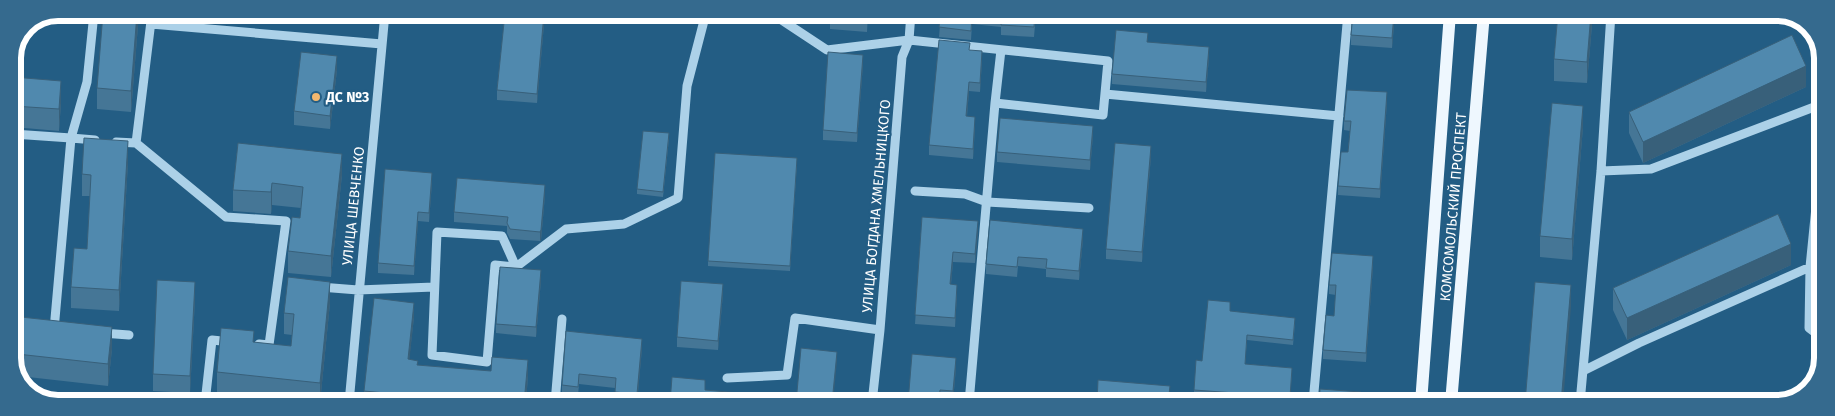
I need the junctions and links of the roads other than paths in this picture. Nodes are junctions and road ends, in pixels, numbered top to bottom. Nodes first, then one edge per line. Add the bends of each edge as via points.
1 (93, 21) edge
2 (151, 21) edge
3 (384, 21) edge
4 (384, 21) edge
5 (704, 21) edge
6 (783, 21) edge
7 (910, 21) edge
8 (1347, 21) edge
9 (1449, 21) edge
10 (1483, 21) edge
11 (1610, 21) edge
12 (151, 24) junction
13 (909, 40) junction
14 (382, 44) junction
15 (1002, 50) junction
16 (1105, 94) junction
17 (995, 103) junction
18 (1814, 107) edge
19 (1339, 116) junction
20 (21, 135) edge
21 (71, 138) junction
22 (136, 143) junction
23 (1601, 171) junction
24 (915, 191) dead end
25 (987, 202) junction
26 (1089, 208) dead end
27 (1814, 227) edge
28 (516, 267) junction
29 (1810, 267) junction
30 (308, 286) edge
31 (434, 288) junction
32 (358, 290) junction
33 (562, 319) dead end
34 (21, 327) edge
35 (880, 330) junction
36 (92, 332) edge
37 (1814, 332) edge
38 (128, 335) dead end
39 (1583, 371) junction
40 (727, 378) dead end
41 (206, 395) edge
42 (350, 395) edge
43 (350, 395) edge
44 (556, 395) edge
45 (873, 395) edge
46 (973, 395) edge
47 (1314, 395) edge
48 (1422, 395) edge
49 (1452, 395) edge
50 (1581, 395) edge

1 - 21 street via 87,82
2 - 12 street
3 - 14 street, УЛИЦА ШЕВЧЕНКО
4 - 42 street, УЛИЦА ШЕВЧЕНКО
5 - 28 street via 687,86 678,198 624,224 566,229
6 - 13 street via 827,50
7 - 13 street, УЛИЦА БОГДАНА ХМЕЛЬНИЦКОГО
8 - 19 street
9 - 48 main road, КОМСОМОЛЬСКИЙ ПРОСПЕКТ
10 - 49 main road, КОМСОМОЛЬСКИЙ ПРОСПЕКТ
11 - 23 street
12 - 14 street
12 - 22 street
13 - 15 street
13 - 35 street, УЛИЦА БОГДАНА ХМЕЛЬНИЦКОГО via 902,57
14 - 32 street, УЛИЦА ШЕВЧЕНКО
15 - 16 street via 1108,61
15 - 17 street
16 - 17 street via 1103,115
16 - 19 street
17 - 25 street
18 - 23 street via 1650,169
19 - 47 street
20 - 21 street
21 - 22 street
21 - 34 street via 50,330
22 - 41 street via 226,217 286,221 281,284 269,345 212,340
23 - 39 street
24 - 25 street via 965,194
25 - 26 street
25 - 46 street
27 - 29 street
28 - 31 street via 502,236 437,232
28 - 31 street via 495,265 487,362 432,356
29 - 37 street via 1809,328
29 - 39 street
30 - 32 street
31 - 32 street
32 - 43 street, УЛИЦА ШЕВЧЕНКО
33 - 44 street
35 - 40 street via 795,318 787,374
35 - 45 street, УЛИЦА БОГДАНА ХМЕЛЬНИЦКОГО
36 - 38 street
39 - 50 street

